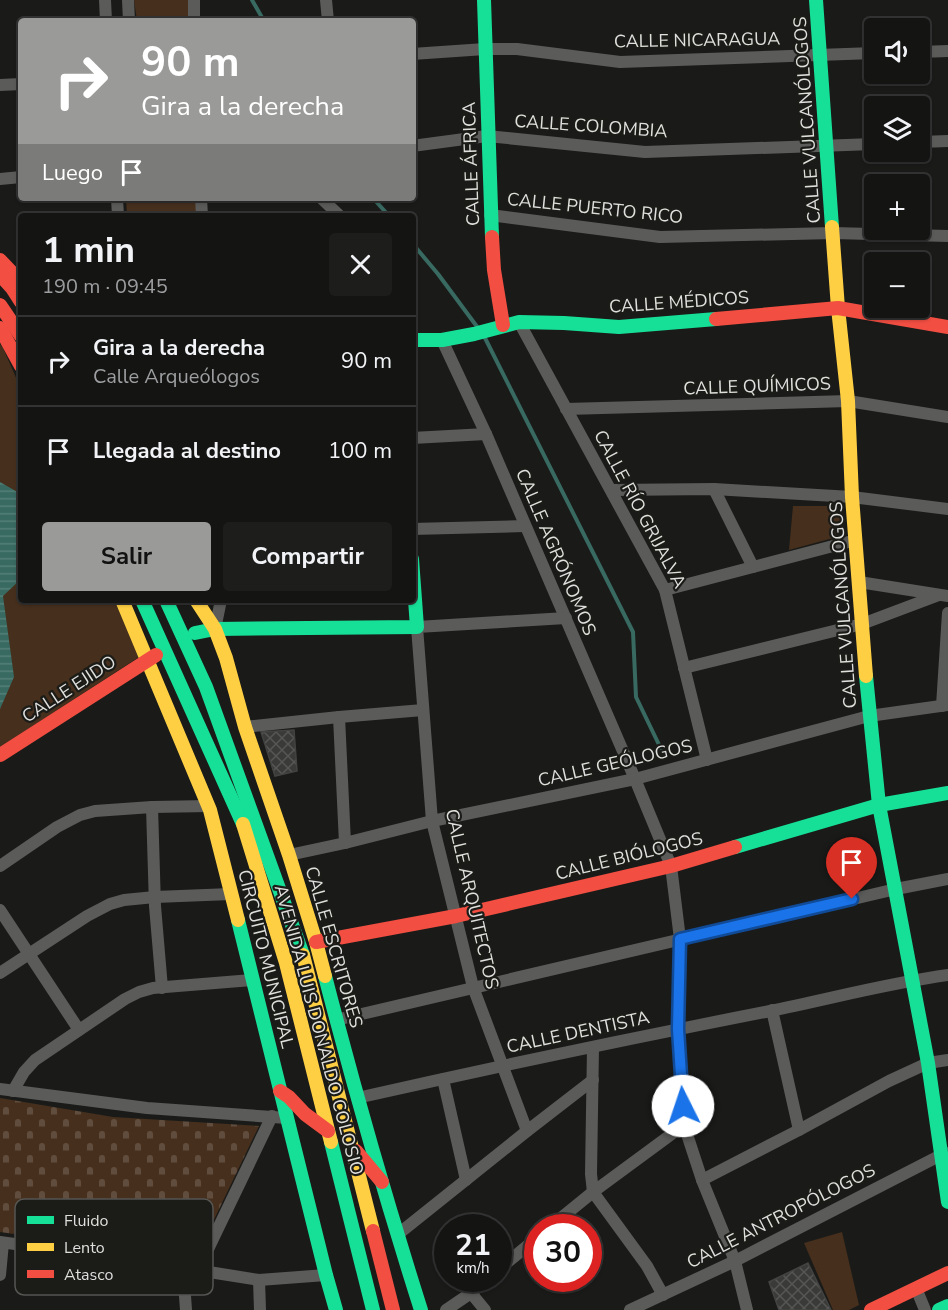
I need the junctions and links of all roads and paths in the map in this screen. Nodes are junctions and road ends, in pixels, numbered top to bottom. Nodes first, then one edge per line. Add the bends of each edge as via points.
1 (105, 0) edge
2 (128, 0) edge
3 (194, 0) edge
4 (326, 0) edge
5 (484, 0) edge
6 (816, 0) edge
7 (106, 18) edge
8 (129, 18) edge
9 (195, 18) edge
10 (328, 18) edge
11 (485, 49) junction
12 (948, 51) edge
13 (930, 52) edge
14 (864, 53) edge
15 (416, 54) edge
16 (820, 55) junction
17 (18, 84) edge
18 (0, 85) edge
19 (488, 136) junction
20 (948, 141) edge
21 (930, 142) edge
22 (864, 144) edge
23 (416, 145) edge
24 (827, 146) junction
25 (18, 177) edge
26 (0, 179) edge
27 (324, 201) edge
28 (336, 213) edge
29 (490, 215) junction
30 (833, 233) junction
31 (948, 236) edge
32 (8, 268) edge
33 (18, 297) edge
34 (0, 305) edge
35 (838, 308) junction
36 (519, 322) junction
37 (503, 325) junction
38 (948, 327) edge
39 (0, 328) edge
40 (18, 331) edge
41 (416, 340) edge
42 (442, 340) junction
43 (18, 361) edge
44 (848, 401) junction
45 (566, 409) junction
46 (948, 417) edge
47 (486, 434) junction
48 (416, 438) edge
49 (714, 489) junction
50 (611, 490) junction
51 (852, 497) junction
52 (948, 509) edge
53 (525, 526) junction
54 (416, 529) edge
55 (856, 540) junction
56 (753, 567) junction
57 (859, 582) junction
58 (665, 590) junction
59 (943, 595) edge
60 (124, 603) edge
61 (143, 603) edge
62 (167, 603) edge
63 (198, 603) edge
64 (214, 603) edge
65 (219, 603) edge
66 (415, 603) edge
67 (948, 613) edge
68 (566, 618) junction
69 (862, 624) junction
70 (417, 627) junction
71 (215, 629) junction
72 (195, 633) dead end
73 (153, 656) junction
74 (684, 668) junction
75 (945, 706) edge
76 (423, 710) junction
77 (869, 716) junction
78 (339, 717) junction
79 (245, 727) junction
80 (0, 755) edge
81 (707, 760) junction
82 (635, 779) junction
83 (948, 793) edge
84 (879, 805) junction
85 (208, 806) junction
86 (152, 807) junction
87 (432, 821) junction
88 (345, 843) junction
89 (289, 855) junction
90 (0, 866) edge
91 (671, 866) junction
92 (948, 879) edge
93 (896, 889) junction
94 (231, 894) junction
95 (155, 897) junction
96 (0, 910) edge
97 (456, 916) junction
98 (680, 939) junction
99 (316, 942) junction
100 (29, 955) junction
101 (0, 974) edge
102 (948, 975) edge
103 (252, 980) junction
104 (913, 980) junction
105 (473, 987) junction
106 (162, 988) junction
107 (772, 1010) junction
108 (336, 1020) junction
109 (678, 1029) junction
110 (79, 1030) junction
111 (593, 1048) junction
112 (948, 1060) edge
113 (928, 1063) junction
114 (502, 1067) junction
115 (443, 1078) junction
116 (593, 1080) junction
117 (6, 1090) edge
118 (280, 1091) junction
119 (357, 1098) junction
120 (272, 1116) junction
121 (286, 1118) junction
122 (684, 1125) junction
123 (800, 1130) junction
124 (328, 1131) junction
125 (527, 1131) junction
126 (352, 1145) junction
127 (944, 1154) edge
128 (466, 1180) junction
129 (702, 1180) junction
130 (382, 1182) junction
131 (593, 1192) junction
132 (948, 1202) edge
133 (566, 1214) edge
134 (397, 1235) junction
135 (213, 1239) edge
136 (2, 1243) edge
137 (524, 1249) edge
138 (512, 1259) edge
139 (735, 1261) junction
140 (213, 1272) edge
141 (948, 1273) edge
142 (0, 1275) edge
143 (326, 1275) junction
144 (260, 1280) junction
145 (916, 1288) junction
146 (471, 1293) joint
147 (185, 1295) edge
148 (663, 1295) junction
149 (948, 1306) edge
150 (186, 1310) edge
151 (261, 1310) edge
152 (336, 1310) edge
153 (373, 1310) edge
154 (393, 1310) edge
155 (421, 1310) edge
156 (446, 1310) edge
157 (485, 1310) edge
158 (630, 1310) edge
159 (747, 1310) edge
160 (871, 1310) edge
161 (925, 1310) edge
162 (939, 1310) edge

1 - 7 street
2 - 8 street
3 - 9 street
4 - 10 street
5 - 11 street, CALLE ÁFRICA
6 - 16 street, CALLE VULCANÓLOGOS
11 - 15 street, CALLE NICARAGUA
11 - 16 street, CALLE NICARAGUA via 517,49 621,62
11 - 19 street, CALLE ÁFRICA
12 - 13 street
14 - 16 street, CALLE NICARAGUA
16 - 24 street, CALLE VULCANÓLOGOS
17 - 18 street
19 - 23 street, CALLE COLOMBIA
19 - 24 street, CALLE COLOMBIA via 645,152
19 - 29 street, CALLE ÁFRICA
20 - 21 street
22 - 24 street, CALLE COLOMBIA
24 - 30 street, CALLE VULCANÓLOGOS
25 - 26 street
27 - 28 street
29 - 30 street, CALLE PUERTO RICO via 660,237
29 - 37 street, CALLE ÁFRICA
30 - 31 street, CALLE PUERTO RICO
30 - 35 street, CALLE VULCANÓLOGOS
32 - 33 street
34 - 40 street
35 - 36 street, CALLE MÉDICOS via 620,327
35 - 38 street, CALLE MÉDICOS
35 - 44 street, CALLE VULCANÓLOGOS
36 - 37 street, CALLE MÉDICOS
36 - 45 street, CALLE RÍO GRIJALVA
37 - 42 street, CALLE MÉDICOS
39 - 43 street
41 - 42 street, CALLE MÉDICOS
42 - 47 street, CALLE AGRÓNOMOS
44 - 45 street, CALLE QUÍMICOS
44 - 46 street, CALLE QUÍMICOS
44 - 51 street, CALLE VULCANÓLOGOS
45 - 50 street, CALLE RÍO GRIJALVA
47 - 48 street
47 - 53 street, CALLE AGRÓNOMOS
49 - 50 street
49 - 51 street
49 - 56 street
50 - 58 street, CALLE RÍO GRIJALVA
51 - 52 street
51 - 55 street, CALLE VULCANÓLOGOS
53 - 54 street
53 - 68 street, CALLE AGRÓNOMOS
55 - 56 street
55 - 57 street, CALLE VULCANÓLOGOS
56 - 58 street
57 - 59 street
57 - 69 street, CALLE VULCANÓLOGOS
58 - 74 street, CALLE RÍO GRIJALVA
59 - 69 street
60 - 73 street
61 - 124 street, AVENIDA LUIS DONALDO COLOSIO via 242,822 286,963
62 - 126 street, AVENIDA LUIS DONALDO COLOSIO via 206,687 304,958
63 - 64 street
63 - 71 street, CALLE ESCRITORES
65 - 71 street
66 - 70 street, CALLE ARQUITECTOS
67 - 75 street
68 - 70 street
68 - 82 street, CALLE AGRÓNOMOS
69 - 74 street
69 - 77 street, CALLE VULCANÓLOGOS
70 - 71 street
70 - 76 street, CALLE ARQUITECTOS
71 - 72 street
71 - 79 street, CALLE ESCRITORES
73 - 80 street, CALLE EJIDO
73 - 85 street, CIRCUITO MUNICIPAL
74 - 81 street, CALLE RÍO GRIJALVA
75 - 77 street, CALLE GEÓLOGOS
76 - 78 street
76 - 87 street, CALLE ARQUITECTOS
77 - 81 street, CALLE GEÓLOGOS
77 - 84 street, CALLE VULCANÓLOGOS
78 - 79 street
78 - 88 street
79 - 89 street, CALLE ESCRITORES
81 - 82 street, CALLE GEÓLOGOS
82 - 87 street, CALLE GEÓLOGOS
82 - 91 street, CALLE AGRÓNOMOS
83 - 84 street, CALLE BIÓLOGOS
84 - 91 street, CALLE BIÓLOGOS
84 - 93 street, CALLE VULCANÓLOGOS
85 - 86 street
85 - 94 street, CIRCUITO MUNICIPAL
86 - 90 street via 80,815
86 - 95 street
87 - 88 street, CALLE GEÓLOGOS
87 - 97 street, CALLE ARQUITECTOS
88 - 89 street, CALLE GEÓLOGOS
89 - 99 street, CALLE ESCRITORES
91 - 97 street, CALLE BIÓLOGOS
91 - 98 street, CALLE AGRÓNOMOS
92 - 93 street
93 - 98 street
93 - 104 street, CALLE VULCANÓLOGOS
94 - 95 street
94 - 103 street, CIRCUITO MUNICIPAL
95 - 100 street via 102,907
95 - 106 street
96 - 100 street
97 - 99 street, CALLE BIÓLOGOS
97 - 105 street, CALLE ARQUITECTOS
98 - 105 street
98 - 109 street
99 - 108 street, CALLE ESCRITORES
100 - 101 street
100 - 110 street
102 - 104 street, CALLE DENTISTA
103 - 106 street
103 - 118 street, CIRCUITO MUNICIPAL
104 - 107 street, CALLE DENTISTA
104 - 113 street, CALLE VULCANÓLOGOS
105 - 108 street
105 - 114 street, CALLE ARQUITECTOS
106 - 110 street via 132,995
107 - 109 street, CALLE DENTISTA
107 - 123 street
108 - 119 street, CALLE ESCRITORES
109 - 111 street, CALLE DENTISTA
109 - 122 street
110 - 117 street via 35,1060
111 - 114 street, CALLE DENTISTA
111 - 116 street
112 - 113 street
113 - 123 street
113 - 127 street, CALLE VULCANÓLOGOS
114 - 115 street, CALLE DENTISTA
114 - 125 street, CALLE ARQUITECTOS
115 - 119 street, CALLE DENTISTA
115 - 128 street
116 - 125 street
116 - 131 street
117 - 120 street via 147,1108
118 - 121 street, CIRCUITO MUNICIPAL
118 - 124 street
119 - 130 street, CALLE ESCRITORES
120 - 121 street
120 - 135 street
121 - 143 street, CIRCUITO MUNICIPAL
122 - 129 street
122 - 131 street
123 - 129 street
124 - 153 street, AVENIDA LUIS DONALDO COLOSIO
125 - 128 street
126 - 130 street
126 - 154 street, AVENIDA LUIS DONALDO COLOSIO
127 - 132 street, CALLE VULCANÓLOGOS
127 - 139 street, CALLE ANTROPÓLOGOS
128 - 134 street
129 - 139 street
130 - 134 street, CALLE ESCRITORES
131 - 133 street
131 - 148 street via 647,1266
134 - 155 street, CALLE ESCRITORES
136 - 142 street
137 - 138 street
139 - 148 street, CALLE ANTROPÓLOGOS
139 - 159 street
140 - 144 street
141 - 145 street
143 - 144 street
143 - 152 street, CIRCUITO MUNICIPAL
144 - 151 street
145 - 160 street
145 - 161 street
146 - 156 street
146 - 157 street
147 - 150 street
148 - 158 street, CALLE ANTROPÓLOGOS
149 - 162 street

